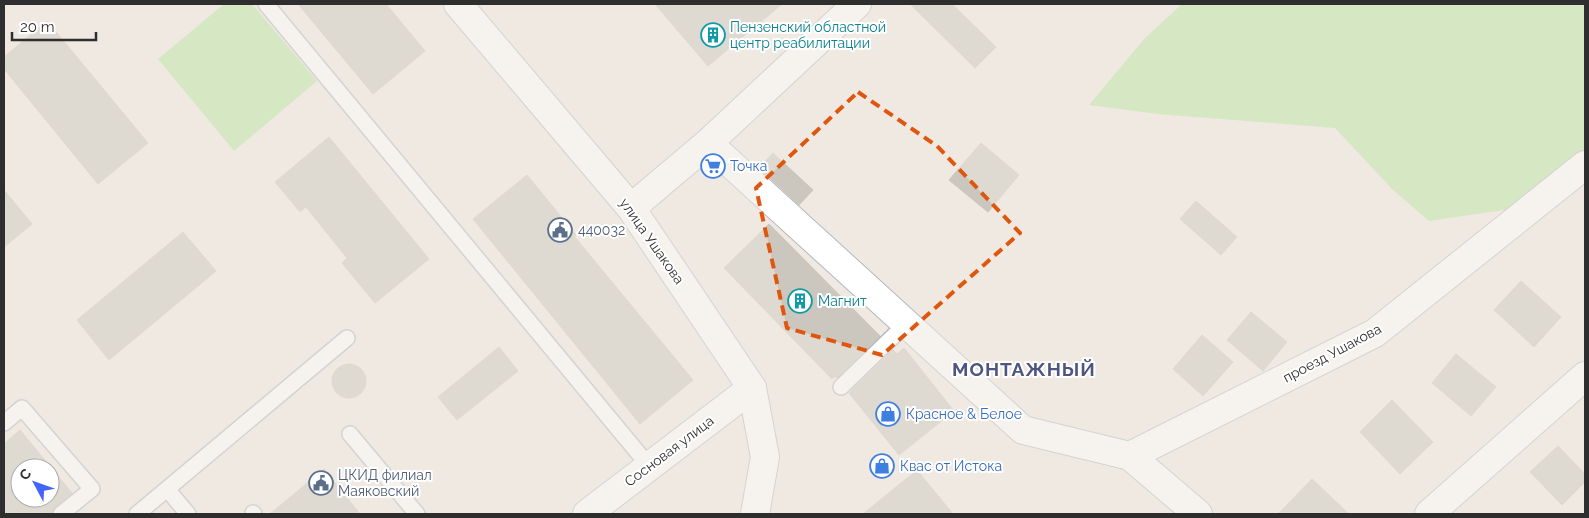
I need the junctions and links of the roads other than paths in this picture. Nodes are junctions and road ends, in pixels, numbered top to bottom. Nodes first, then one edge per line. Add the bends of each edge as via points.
1 (266, 4) edge
2 (458, 4) edge
3 (857, 4) edge
4 (708, 143) junction
5 (1585, 165) edge
6 (631, 208) junction
7 (906, 324) junction
8 (347, 338) dead end
9 (1585, 376) edge
10 (840, 387) dead end
11 (752, 388) junction
12 (4, 423) edge
13 (350, 434) dead end
14 (1130, 456) junction
15 (649, 466) junction
16 (167, 489) junction
17 (61, 514) edge
18 (137, 514) edge
19 (188, 514) edge
20 (417, 514) edge
21 (587, 514) edge
22 (755, 514) edge
23 (1198, 514) edge
24 (1429, 514) edge

1 - 15 lane
2 - 6 street, улица Ушакова
3 - 4 street
4 - 6 street
4 - 7 street
5 - 14 street, проезд Ушакова via 1375,334
6 - 11 street, улица Ушакова
7 - 10 lane
7 - 14 street via 1024,430
8 - 16 lane
9 - 24 street
11 - 15 street, Сосновая улица
11 - 22 street, улица Ушакова via 765,457
12 - 17 lane via 22,408 92,489
13 - 20 lane
14 - 23 street
15 - 21 street, Сосновая улица
16 - 18 lane
16 - 19 lane

